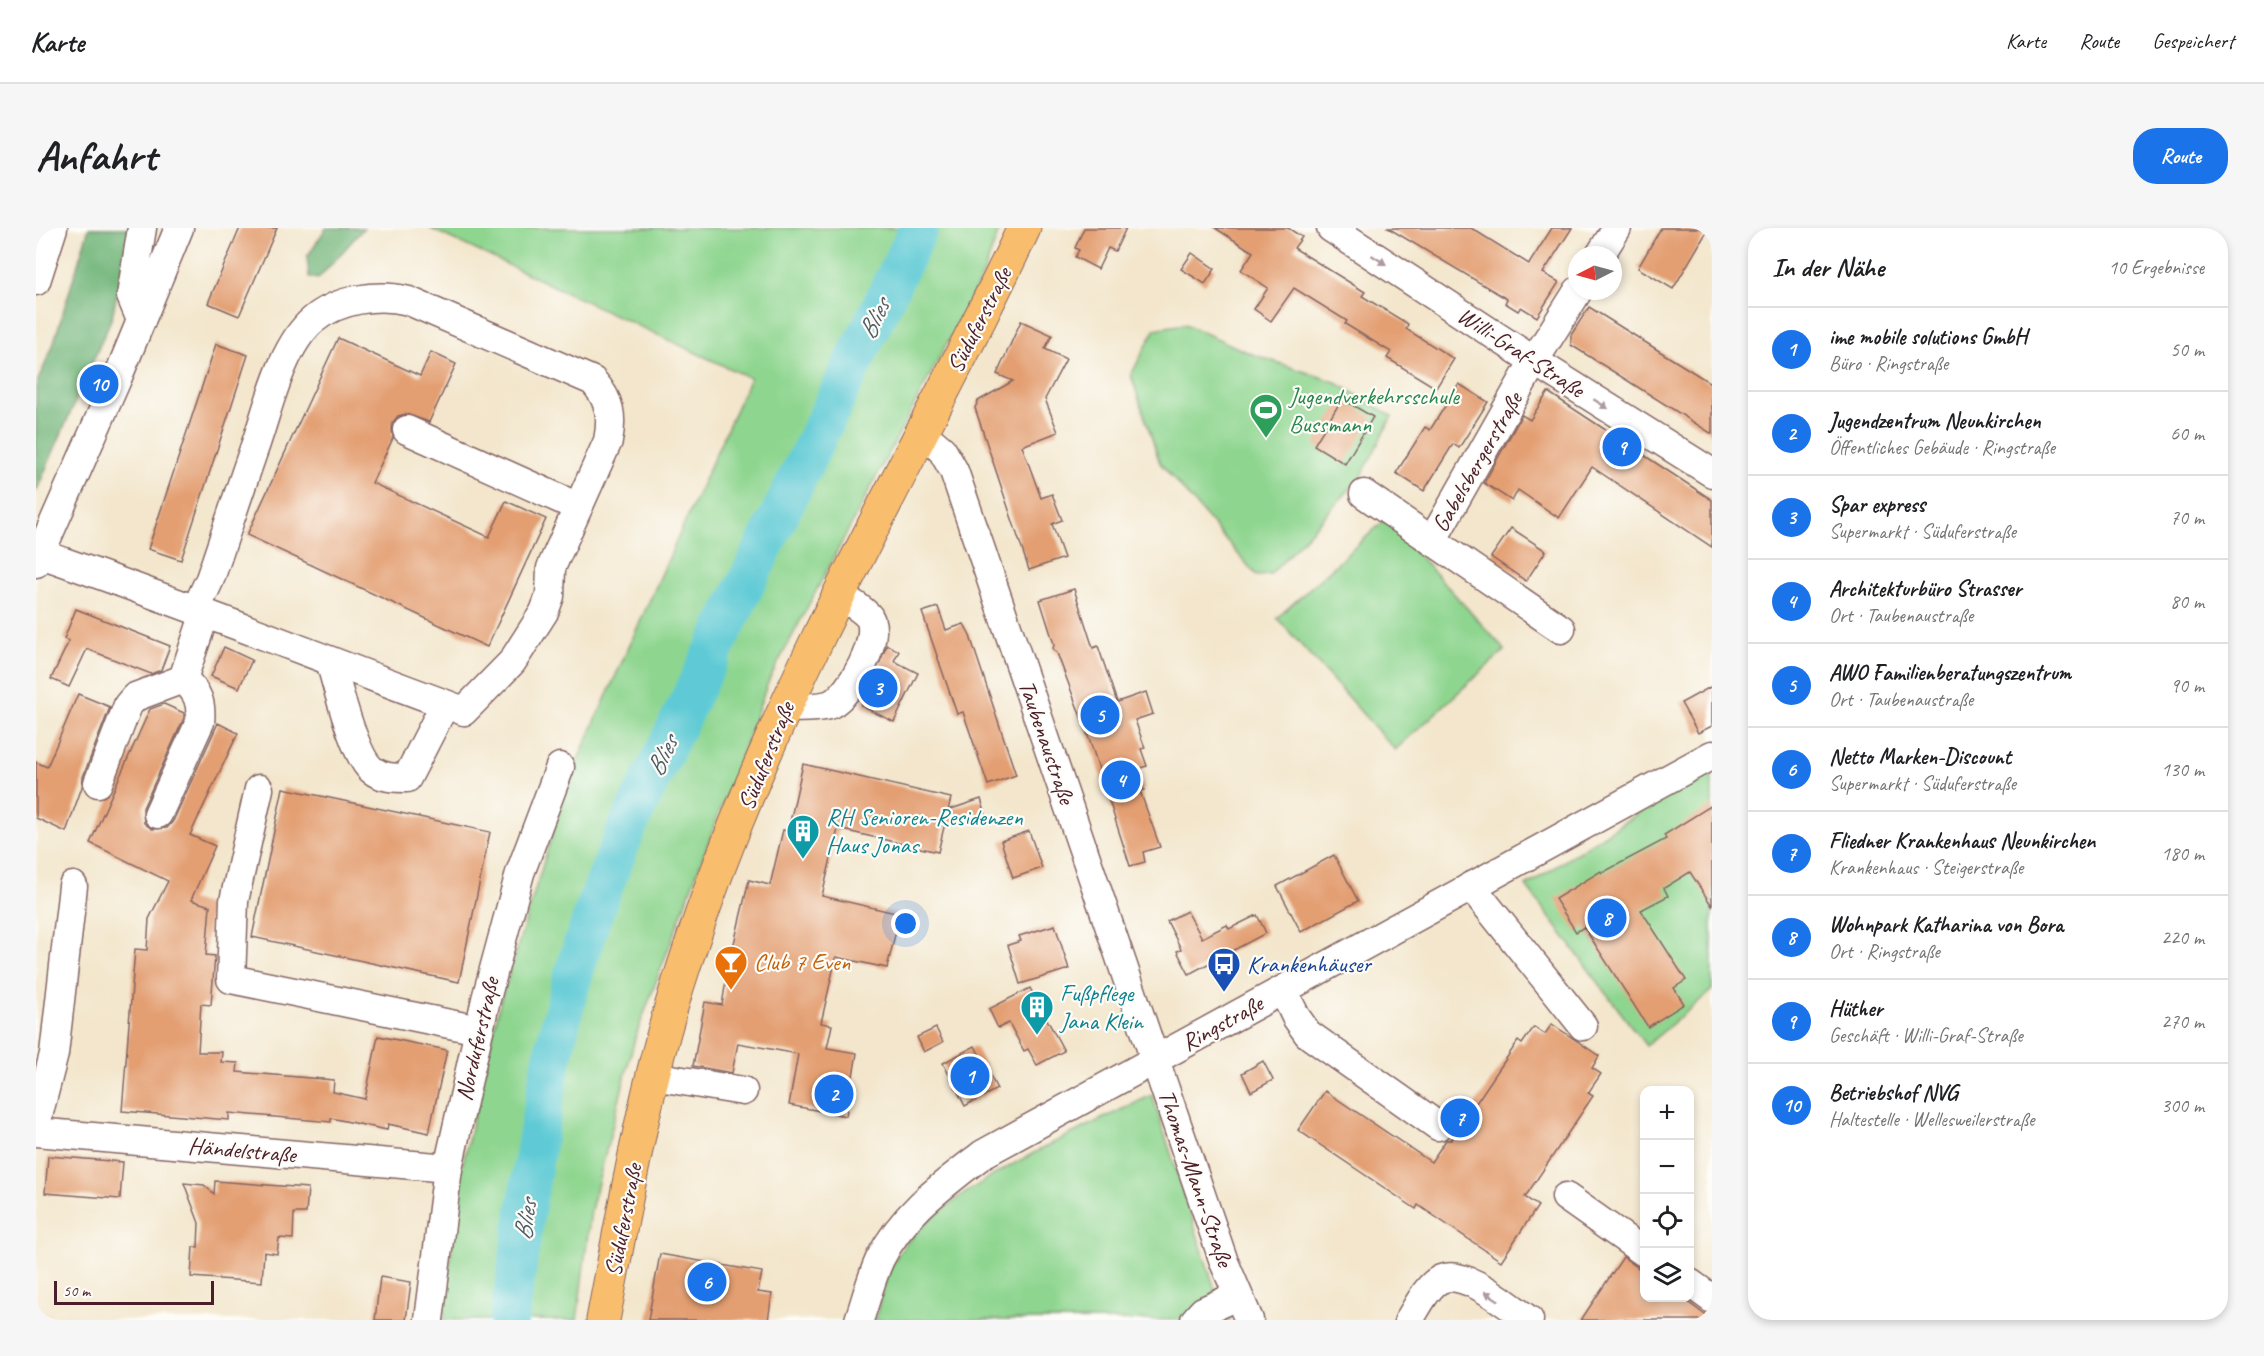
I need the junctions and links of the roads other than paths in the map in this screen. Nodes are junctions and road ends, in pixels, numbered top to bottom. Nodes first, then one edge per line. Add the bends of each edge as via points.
1 (53, 228) edge
2 (142, 228) edge
3 (179, 228) edge
4 (1024, 228) edge
5 (1330, 228) edge
6 (1617, 228) edge
7 (1606, 246) edge
8 (36, 281) edge
9 (1572, 300) edge
10 (141, 320) junction
11 (1534, 361) junction
12 (407, 430) dead end
13 (922, 433) junction
14 (1712, 473) edge
15 (1364, 494) dead end
16 (578, 507) junction
17 (1432, 541) junction
18 (38, 558) edge
19 (840, 595) junction
20 (200, 611) junction
21 (1561, 629) dead end
22 (330, 661) junction
23 (183, 679) junction
24 (454, 708) junction
25 (785, 708) junction
26 (1712, 755) edge
27 (560, 767) dead end
28 (98, 783) dead end
29 (259, 789) dead end
30 (158, 814) dead end
31 (73, 886) dead end
32 (1471, 886) junction
33 (1283, 990) junction
34 (1583, 1026) dead end
35 (478, 1030) junction
36 (1156, 1059) junction
37 (653, 1076) junction
38 (743, 1091) dead end
39 (36, 1124) edge
40 (1438, 1126) dead end
41 (36, 1132) edge
42 (448, 1168) junction
43 (1566, 1197) dead end
44 (1640, 1249) edge
45 (1694, 1286) edge
46 (1712, 1299) edge
47 (1243, 1308) edge
48 (429, 1320) edge
49 (603, 1320) edge
50 (859, 1320) edge
51 (1195, 1320) edge
52 (1409, 1320) edge
53 (1529, 1320) edge

1 - 8 street
2 - 10 street via 131,296
3 - 10 street
4 - 13 main road, Süduferstraße
5 -> 11 street, Willi-Graf-Straße
6 - 7 street
9 - 11 street, Gabelsbergerstraße
10 - 18 street
11 -> 14 street, Willi-Graf-Straße
11 - 17 street, Gabelsbergerstraße
12 - 16 street
13 - 19 main road, Süduferstraße
13 - 36 street, Taubenaustraße via 942,450 954,471
15 - 17 street, Gabelsbergerstraße
16 - 20 street via 608,441 612,422 605,394 593,381 409,301 367,298 313,320 291,351
16 - 24 street via 551,568 550,596 544,612 512,662
17 - 21 street, Gabelsbergerstraße
18 - 20 street
19 - 25 main road, Süduferstraße
19 - 25 street via 868,616 874,629 850,687 829,705
20 - 22 street
20 - 23 street
22 - 24 street
22 - 24 street via 358,748 371,770 387,778 407,778
23 - 28 street via 135,697 128,705
23 - 30 street via 199,697 200,722
25 - 37 main road, Süduferstraße via 685,962
26 - 32 street, Ringstraße
27 - 35 street, Norduferstraße via 520,873
29 - 35 street via 234,901 231,979
31 - 39 street via 54,1054
32 - 33 street, Ringstraße
32 - 34 street
33 - 36 street, Ringstraße
33 - 40 street via 1308,1034
35 - 42 street, Norduferstraße
36 - 47 street, Thomas-Mann-Straße
36 - 50 street, Ringstraße via 983,1154 914,1210 880,1260
37 - 38 street
37 - 49 main road, Süduferstraße
41 - 42 street, Händelstraße
42 - 48 street, Norduferstraße
43 - 44 street
45 - 46 street
47 - 51 street, Thomas-Mann-Straße via 1203,1311
53 -> 52 street via 1466,1279 1453,1278 1440,1280 1430,1288

